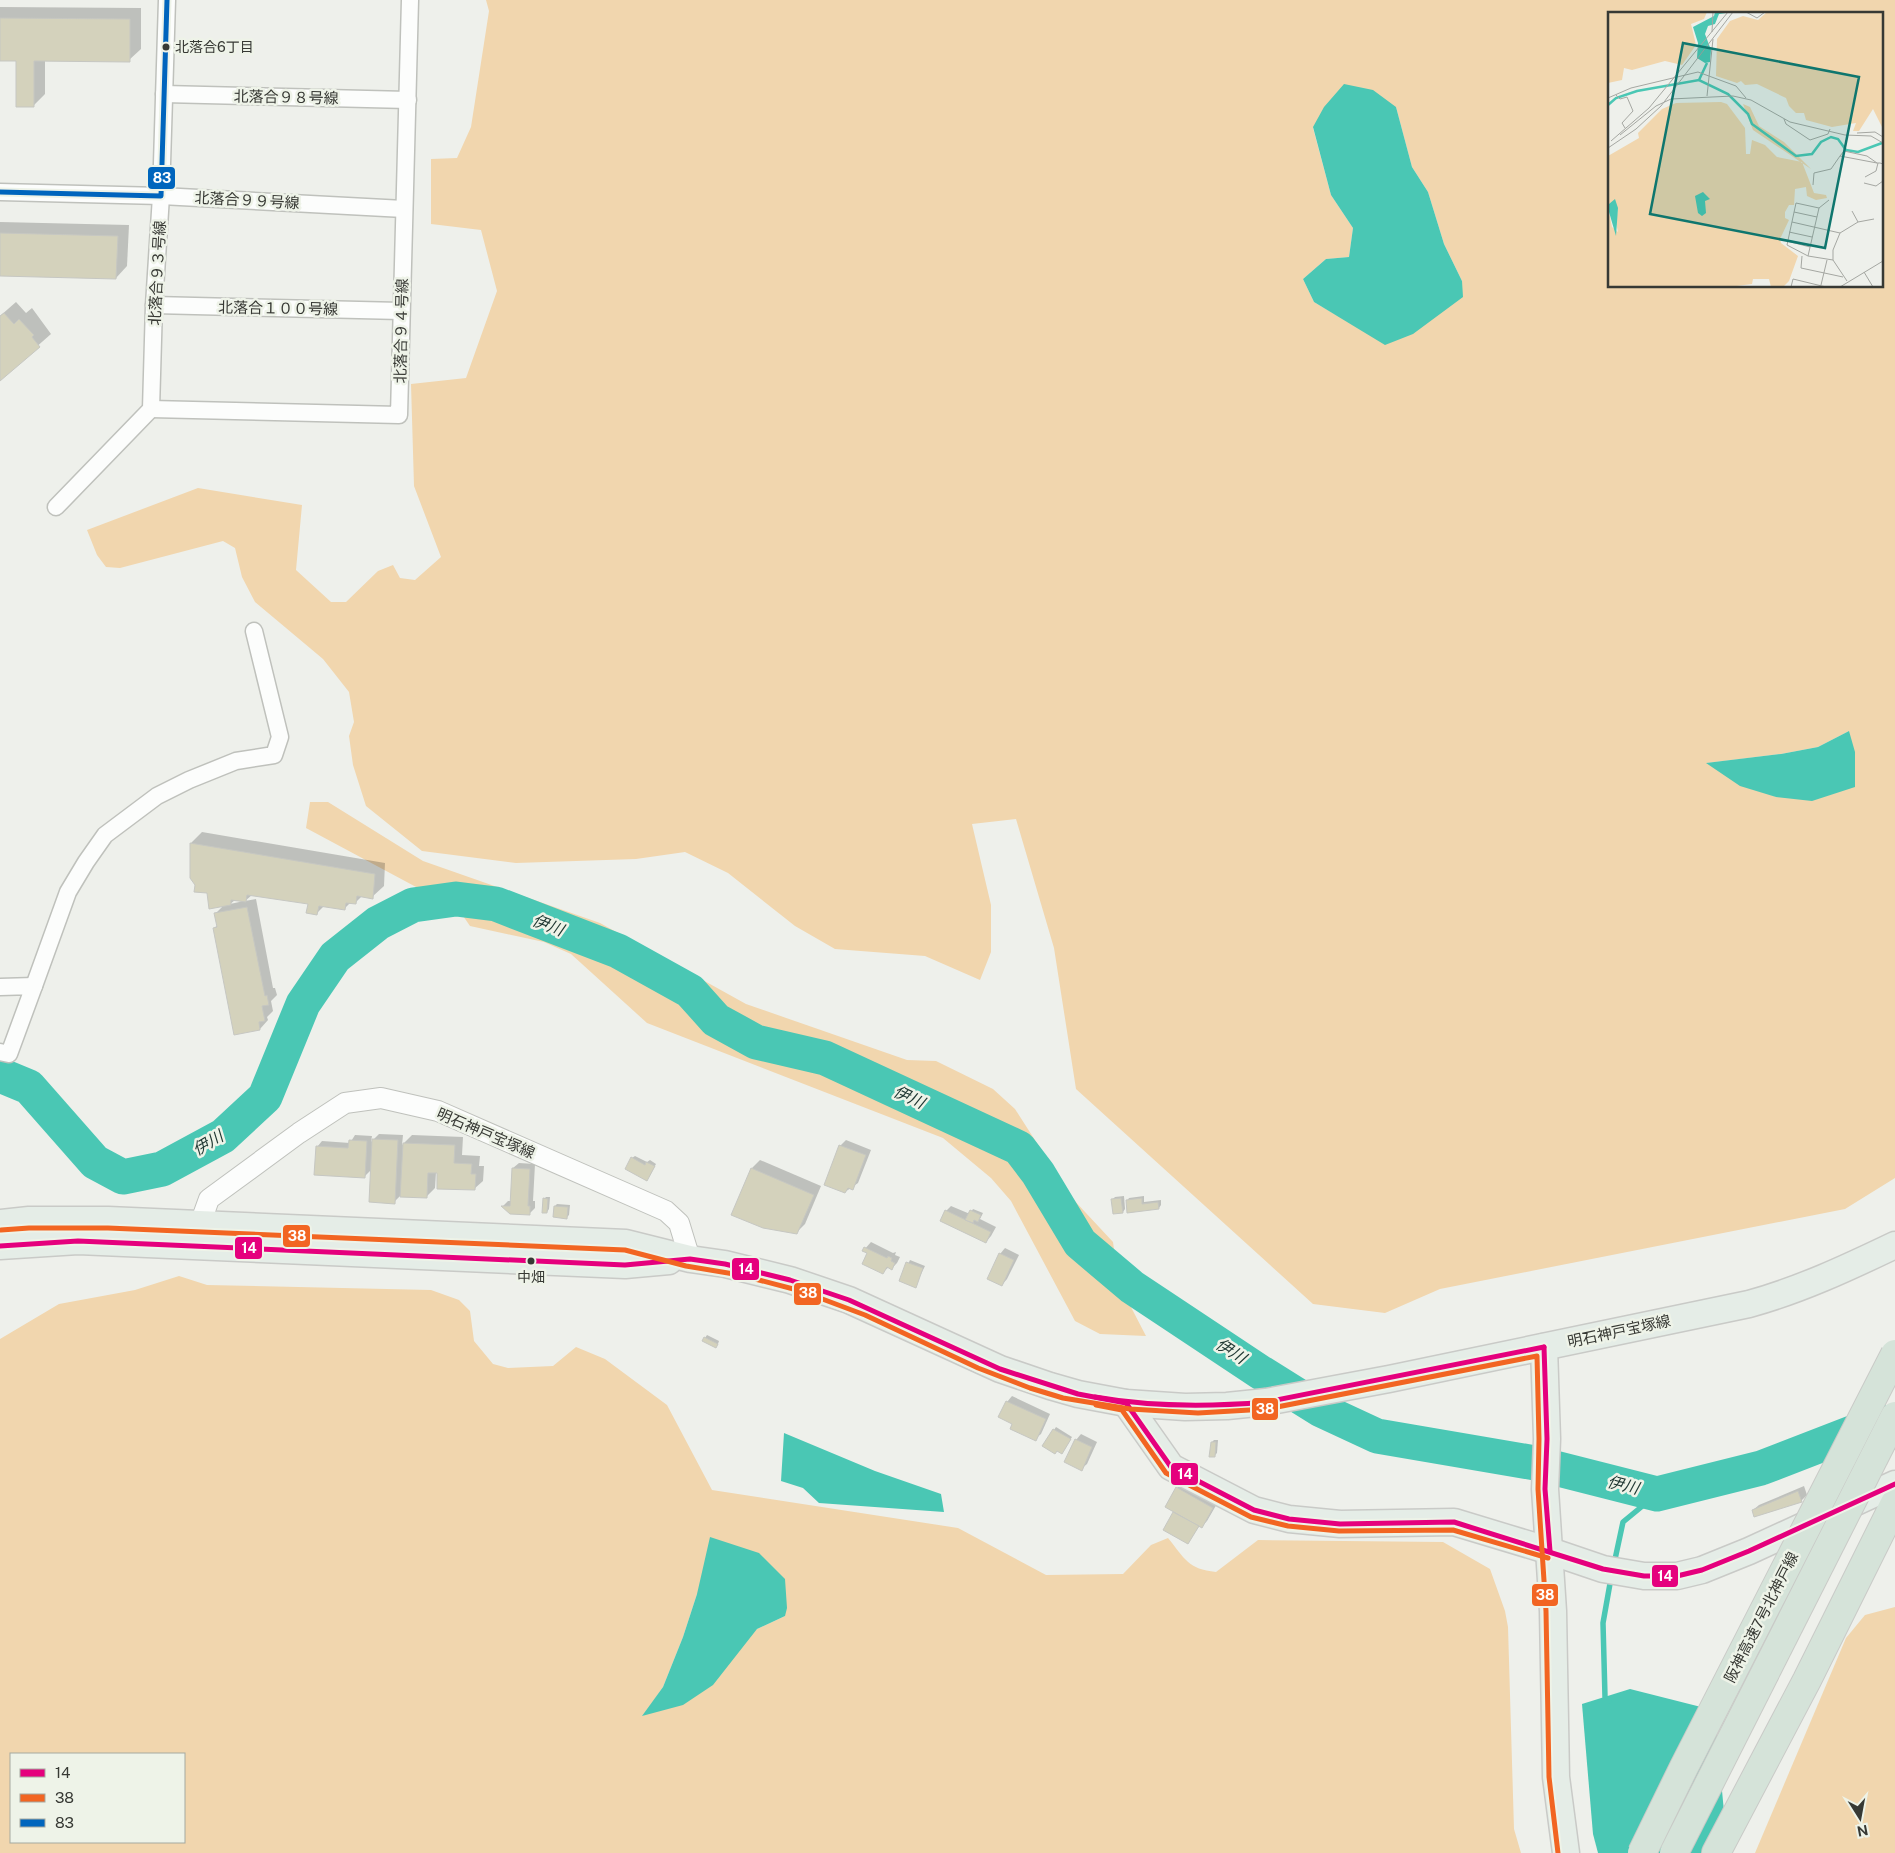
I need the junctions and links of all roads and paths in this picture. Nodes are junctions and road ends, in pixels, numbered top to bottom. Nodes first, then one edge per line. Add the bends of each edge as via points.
1 (167, 0) edge
2 (410, 0) edge
3 (164, 94) junction
4 (408, 100) junction
5 (0, 192) edge
6 (161, 196) junction
7 (404, 209) junction
8 (154, 305) junction
9 (401, 311) junction
10 (151, 409) junction
11 (56, 507) dead end
12 (254, 630) dead end
13 (34, 986) junction
14 (0, 987) edge
15 (5, 1053) edge
16 (0, 1223) edge
17 (199, 1235) junction
18 (1895, 1245) edge
19 (0, 1246) edge
20 (690, 1259) junction
21 (1544, 1347) junction
22 (1895, 1354) edge
23 (1126, 1403) junction
24 (1895, 1416) edge
25 (1895, 1484) edge
26 (1895, 1503) edge
27 (1550, 1551) junction
28 (1566, 1853) edge
29 (1642, 1853) edge
30 (1674, 1853) edge
31 (1716, 1853) edge

1 - 3 street, 北落合９３号線
2 - 4 street, 北落合９４号線
3 - 4 street, 北落合９８号線
3 - 6 street, 北落合９３号線
4 - 7 street, 北落合９４号線
5 - 6 street, 北落合９９号線
6 - 7 street, 北落合９９号線
6 - 8 street, 北落合９３号線
7 - 9 street, 北落合９４号線
8 - 9 street, 北落合１００号線
8 - 10 street, 北落合９３号線
9 - 10 street, 北落合９４号線 via 399,415
10 - 11 street
12 - 13 street via 280,737 274,756 236,761 189,780 157,796 105,835 68,892
13 - 14 street
13 - 15 street
16 - 17 main road, 明石神戸宝塚線 via 108,1220
17 - 19 main road, 明石神戸宝塚線
17 - 20 main road, 明石神戸宝塚線 via 626,1243
17 - 20 street, 明石神戸宝塚線 via 209,1199 345,1103 381,1098 438,1112 666,1211 679,1223
18 - 21 main road, 明石神戸宝塚線 via 1778,1296
20 - 23 main road, 明石神戸宝塚線 via 790,1280 849,1300 1000,1369 1068,1392
21 - 23 main road, 明石神戸宝塚線 via 1266,1402 1185,1407
21 - 27 main road via 1545,1489
22 - 29 highway, 阪神高速7号北神戸線, bridge
23 - 27 main road via 1171,1467 1254,1510 1290,1519 1340,1524 1454,1522
24 - 30 highway, 阪神高速7号北神戸線, bridge
25 - 27 main road via 1749,1551 1702,1570 1677,1576 1644,1576 1603,1569
26 - 31 highway
27 - 28 main road via 1556,1777

